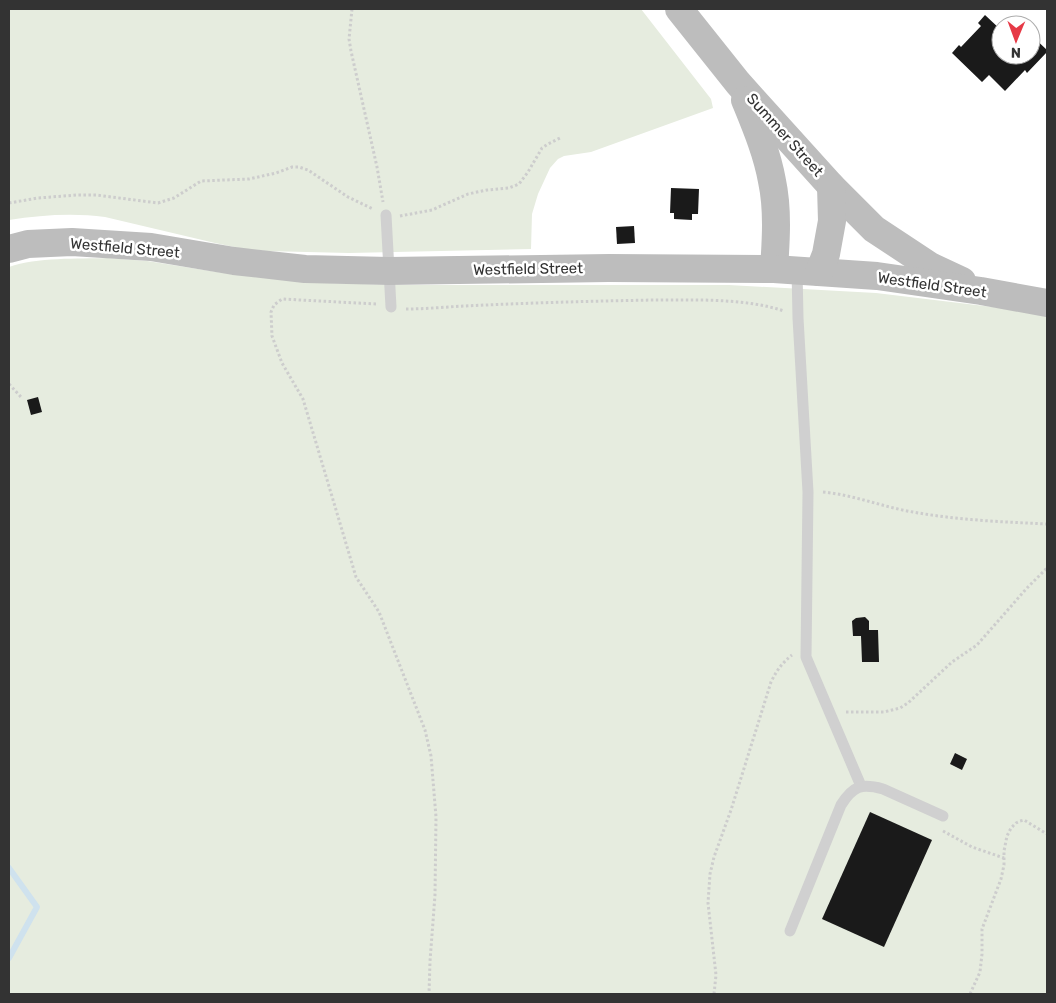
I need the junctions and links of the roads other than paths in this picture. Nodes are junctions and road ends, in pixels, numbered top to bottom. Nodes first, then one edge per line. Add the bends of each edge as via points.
1 (679, 9) edge
2 (738, 83) junction
3 (831, 186) junction
4 (386, 215) road end
5 (9, 249) edge
6 (797, 270) junction
7 (389, 271) junction
8 (981, 291) junction
9 (1047, 303) edge
10 (391, 307) road end
11 (861, 786) junction
12 (943, 816) dead end
13 (790, 931) dead end

1 - 2 main road, Summer Street
2 - 3 main road, Summer Street
2 - 6 main road, Summer Street via 762,143 772,182 776,242
3 - 6 main road, Summer Street via 832,221 826,254
3 - 8 main road, Summer Street via 874,229 930,266
4 - 7 lane
5 - 7 main road, Westfield Street via 28,244 82,242 150,247 305,269
6 - 7 main road, Westfield Street
6 - 8 main road, Westfield Street via 877,276
6 - 11 lane via 808,492 806,657
7 - 10 lane
8 - 9 main road, Westfield Street
11 - 12 lane via 883,789
11 - 13 lane via 851,792 841,805

